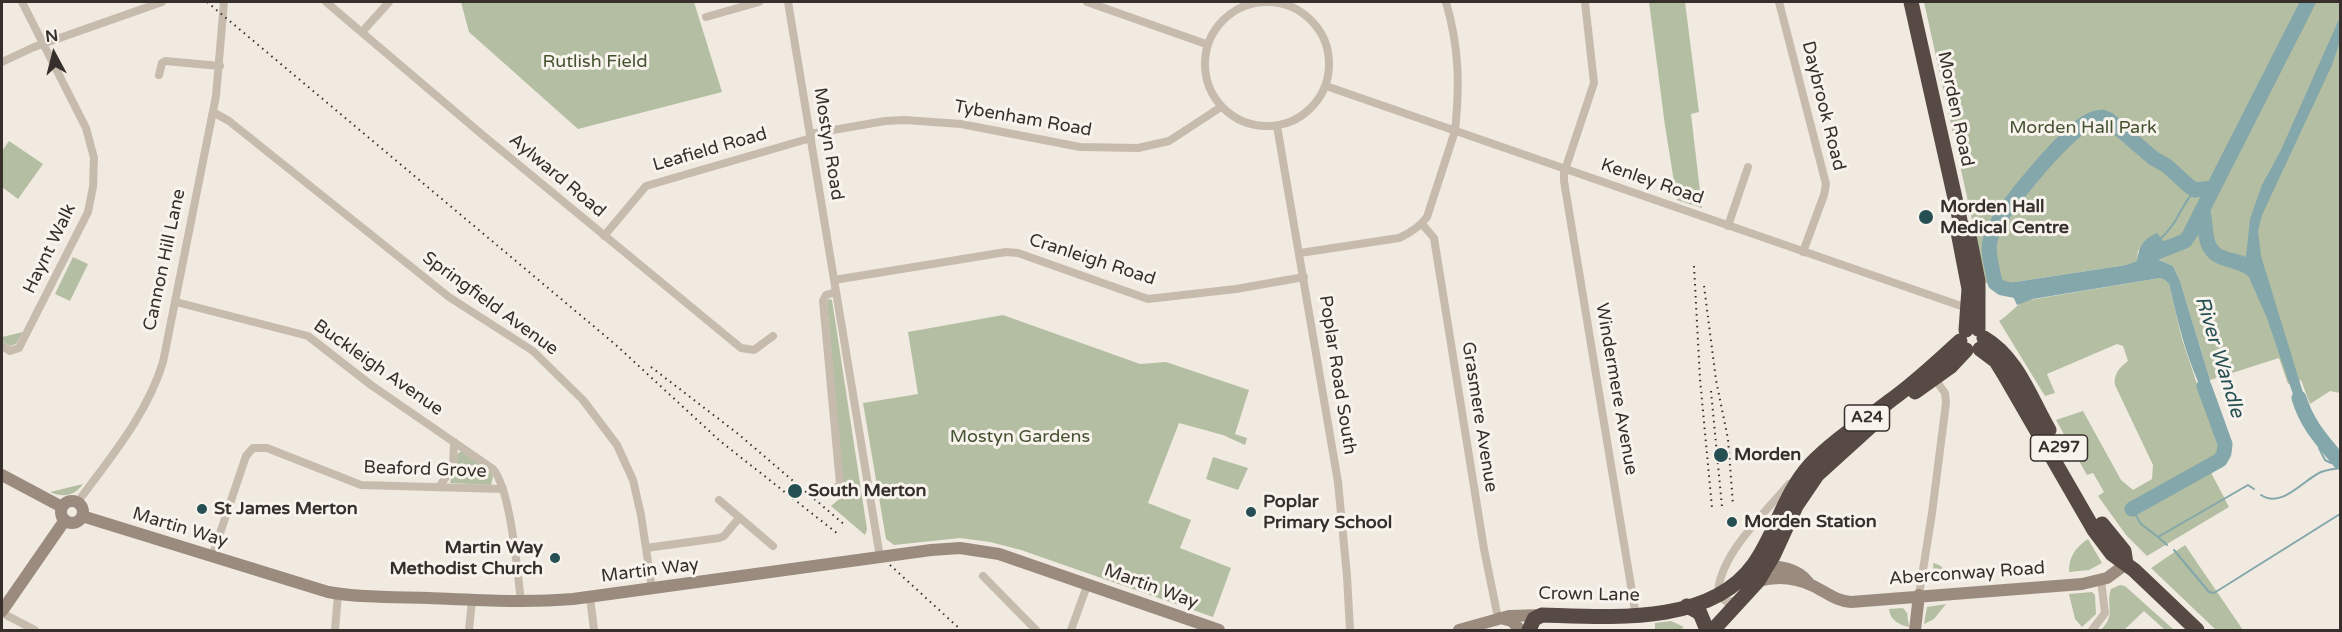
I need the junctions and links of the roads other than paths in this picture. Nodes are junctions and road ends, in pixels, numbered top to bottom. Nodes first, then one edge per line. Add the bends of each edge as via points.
1 (22, 2) edge
2 (162, 2) edge
3 (224, 2) edge
4 (326, 2) edge
5 (389, 2) edge
6 (759, 2) edge
7 (788, 2) edge
8 (1087, 2) edge
9 (1257, 2) edge
10 (1446, 2) edge
11 (1585, 2) edge
12 (1779, 2) edge
13 (1911, 2) edge
14 (706, 18) dead end
15 (362, 32) junction
16 (44, 44) junction
17 (1206, 44) junction
18 (2, 62) edge
19 (220, 66) junction
20 (159, 75) dead end
21 (1326, 86) junction
22 (1221, 107) junction
23 (213, 112) junction
24 (1277, 126) junction
25 (1455, 131) junction
26 (810, 136) junction
27 (1748, 167) dead end
28 (1566, 169) junction
29 (1422, 224) junction
30 (1961, 225) junction
31 (1728, 226) junction
32 (604, 236) junction
33 (1803, 252) junction
34 (1300, 253) junction
35 (1304, 277) junction
36 (834, 280) junction
37 (836, 292) junction
38 (176, 302) junction
39 (1967, 308) junction
40 (773, 336) dead end
41 (1972, 340) junction
42 (2, 346) edge
43 (1934, 378) junction
44 (454, 442) junction
45 (1808, 468) junction
46 (2, 475) edge
47 (439, 487) junction
48 (503, 489) junction
49 (835, 489) dead end
50 (719, 500) dead end
51 (77, 503) junction
52 (62, 507) junction
53 (82, 516) junction
54 (739, 518) junction
55 (65, 520) junction
56 (1778, 544) junction
57 (773, 546) dead end
58 (646, 548) junction
59 (212, 557) junction
60 (880, 557) junction
61 (2126, 564) junction
62 (1767, 566) junction
63 (1791, 569) junction
64 (983, 576) dead end
65 (1752, 577) junction
66 (2101, 580) junction
67 (1088, 583) junction
68 (1810, 584) junction
69 (652, 589) junction
70 (338, 594) junction
71 (1718, 595) junction
72 (1919, 595) junction
73 (590, 597) junction
74 (1741, 598) junction
75 (472, 600) junction
76 (521, 601) junction
77 (1687, 606) junction
78 (2, 612) edge
79 (1542, 615) junction
80 (1636, 616) junction
81 (1499, 618) junction
82 (35, 630) edge
83 (335, 630) edge
84 (469, 630) edge
85 (594, 630) edge
86 (1036, 630) edge
87 (1071, 630) edge
88 (1219, 630) edge
89 (1350, 630) edge
90 (1459, 630) edge
91 (1520, 630) edge
92 (1529, 630) edge
93 (1707, 630) edge
94 (1713, 630) edge
95 (1914, 630) edge
96 (2092, 630) edge
97 (2197, 630) edge

1 - 16 street
2 - 16 street
3 - 19 street, Cannon Hill Lane
4 - 15 street, Aylward Road
5 - 15 street
6 - 14 street
7 - 26 street, Mostyn Road
8 - 17 street
9 - 17 street via 1227,15
9 - 21 street via 1279,2 1299,10 1315,24 1326,44 1330,65
10 - 25 street via 1458,57
11 - 28 street, Windermere Avenue via 1594,83
12 - 33 street, Daybrook Road via 1826,184
13 - 30 highway, Morden Road
15 - 32 street, Aylward Road
16 - 18 street
16 - 42 street, Haynt Walk via 86,128 94,158 92,195 88,212 21,345 10,351
17 - 22 street via 1205,69 1211,92
19 - 20 street via 165,61
19 - 23 street, Cannon Hill Lane
21 - 24 street via 1314,107
21 - 25 street, Kenley Road
22 - 24 street via 1253,124
22 - 26 street, Tybenham Road via 1169,141 1138,148 1085,148 960,124 905,120
23 - 38 street, Cannon Hill Lane
23 - 58 street, Springfield Avenue via 237,127 449,297 532,351 563,379 602,423 623,457 636,491
24 - 34 street, Poplar Road South
25 - 28 street, Kenley Road
25 - 29 street
26 - 32 street, Leafield Road via 646,186
26 - 36 street, Mostyn Road
27 - 31 street
28 - 31 street, Kenley Road
28 - 80 street, Windermere Avenue via 1564,181
29 - 34 street via 1399,238
29 - 81 street, Grasmere Avenue via 1434,238 1484,549
30 - 39 highway, Morden Road via 1958,232 1969,289
30 - 41 highway, Morden Road via 1968,231 1978,281
31 - 33 street, Kenley Road
32 - 40 street, Aylward Road via 741,348 754,350
33 - 39 street, Kenley Road
34 - 35 street, Poplar Road South
35 - 36 street, Cranleigh Road via 1148,299 1006,252
35 - 89 street, Poplar Road South via 1338,482
36 - 37 street, Mostyn Road
37 - 49 street via 826,295 823,301 840,484
37 - 60 street, Mostyn Road
38 - 44 street, Buckleigh Avenue via 308,336
38 - 51 street, Cannon Hill Lane via 162,362 141,413
39 - 41 highway, Morden Road
41 - 43 highway, A24
41 - 45 highway, A24 via 1844,434
41 - 61 highway, A297 via 1996,361 2094,530 2114,558
43 - 56 highway, A24 via 1825,465 1800,498
43 - 72 street via 1945,393 1946,403
44 - 47 street via 453,467
44 - 48 street, Buckleigh Avenue via 493,469
45 - 65 highway, A24 via 1791,494
45 - 71 street via 1790,484 1729,559 1720,573
46 - 52 main road
47 - 48 street, Beaford Grove
47 - 59 street, Beaford Grove via 361,485 267,448 253,448 246,456
48 - 76 street, Buckleigh Avenue
50 - 54 street
51 - 52 main road via 67,502
51 - 53 main road
52 - 55 main road
53 - 55 main road via 76,522
53 - 59 main road, Martin Way
54 - 57 street
54 - 58 street via 719,538
55 - 78 main road
56 - 62 highway, A24
56 - 63 main road, Aberconway Road via 1779,555
58 - 69 street, Springfield Avenue
59 - 70 main road, Martin Way
60 - 67 main road, Martin Way via 939,549 978,550
60 - 69 main road, Martin Way
61 - 66 main road, Aberconway Road
61 - 97 highway, A297
62 - 63 main road
62 - 65 highway, A24
63 - 68 main road, Aberconway Road
64 - 86 street
65 - 68 main road, Aberconway Road
65 - 71 highway, A24
65 - 74 highway, A24
66 - 72 main road, Aberconway Road
66 - 96 street via 2104,613
67 - 87 street
67 - 88 main road, Martin Way
68 - 72 main road, Aberconway Road via 1845,601
69 - 73 main road, Martin Way
70 - 75 main road, Martin Way
70 - 83 street
71 - 74 street via 1727,602
71 - 77 highway, Crown Lane / A24
72 - 95 main road
73 - 76 main road, Martin Way
73 - 85 street
74 - 94 highway, A24
75 - 76 main road, Martin Way
75 - 84 street
77 - 80 highway, Crown Lane / A24
77 - 93 highway via 1700,613
78 - 82 street
79 - 80 highway, Crown Lane / A24
79 - 81 main road, Crown Lane
79 - 92 highway
81 - 90 main road, Crown Lane
81 - 91 main road via 1512,621

